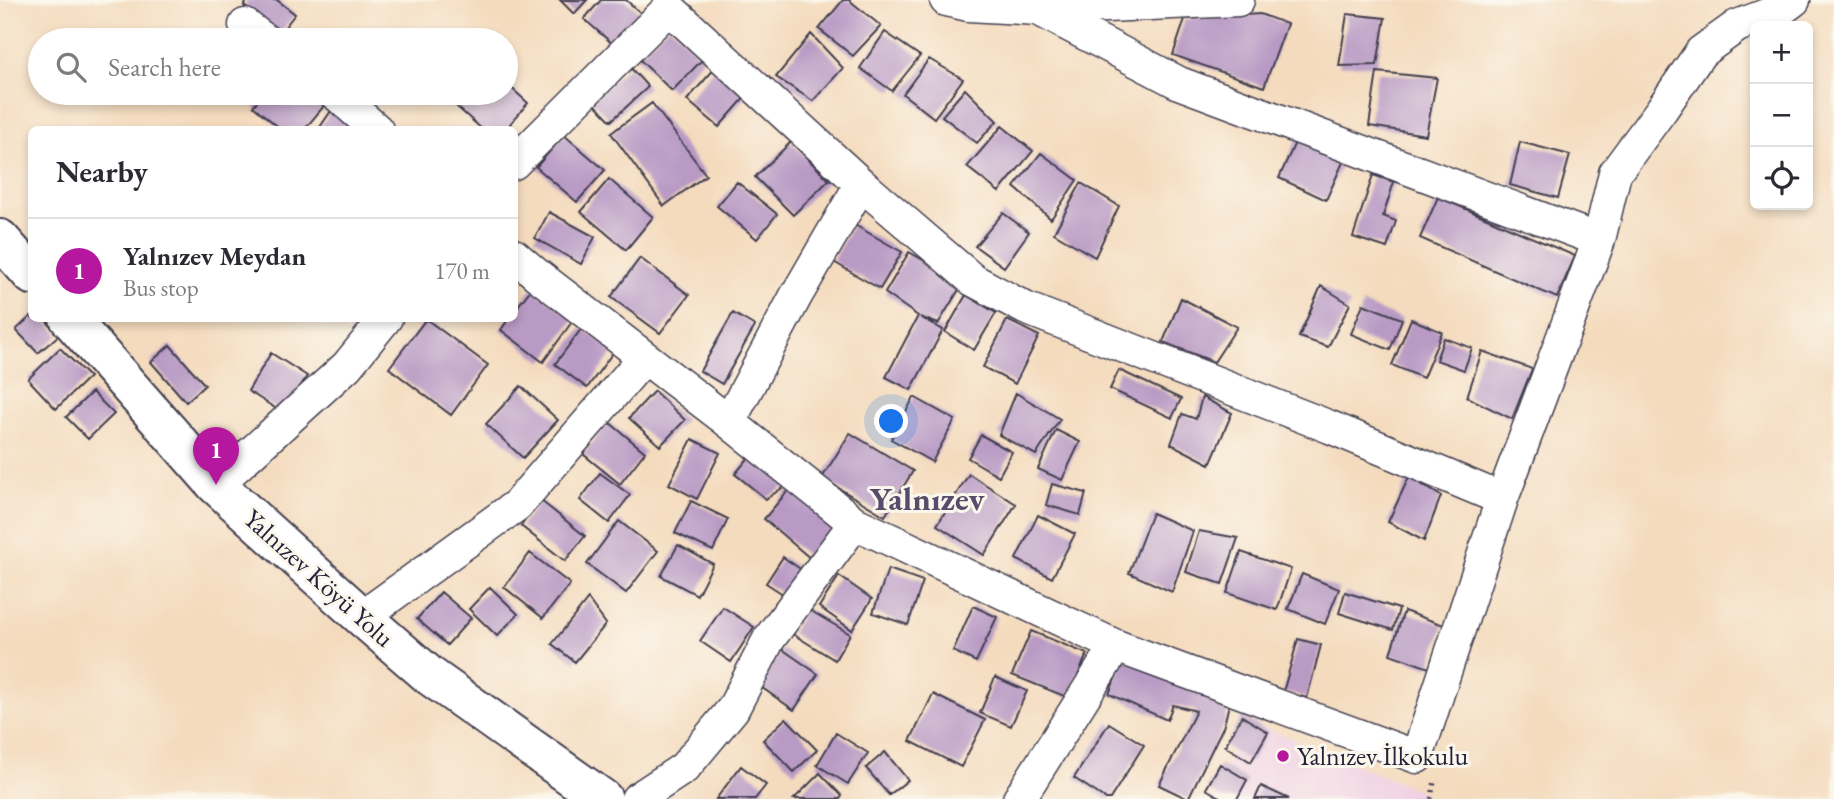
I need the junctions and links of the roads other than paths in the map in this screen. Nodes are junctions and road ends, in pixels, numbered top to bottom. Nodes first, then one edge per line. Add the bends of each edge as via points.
1 (946, 0) edge
2 (1238, 0) edge
3 (1794, 0) edge
4 (664, 4) edge
5 (1038, 9) junction
6 (349, 105) edge
7 (372, 126) edge
8 (518, 159) edge
9 (861, 184) junction
10 (0, 239) edge
11 (1599, 240) junction
12 (518, 258) edge
13 (28, 270) edge
14 (73, 322) edge
15 (383, 322) edge
16 (644, 358) junction
17 (729, 422) junction
18 (216, 485) junction
19 (1502, 499) junction
20 (855, 523) junction
21 (362, 617) junction
22 (1116, 646) junction
23 (603, 799) edge
24 (637, 799) edge
25 (1019, 799) edge

1 - 5 street
2 - 5 street
3 - 11 street via 1737,26 1701,52 1615,173
4 - 8 street
4 - 9 street
5 - 11 street via 1179,83
6 - 7 street
9 - 17 street
9 - 19 street via 973,280 1025,308 1330,426
10 - 13 street
11 - 19 street
12 - 16 street
14 - 18 street, Yalnızev Köyü Yolu
15 - 18 street via 347,366
16 - 17 street
16 - 21 street via 517,505
17 - 20 street
18 - 21 street, Yalnızev Köyü Yolu
19 - 22 street via 1417,757
20 - 22 street
20 - 24 street via 769,639 733,709 684,768
21 - 23 street, Yalnızev Köyü Yolu via 430,676
22 - 25 street

